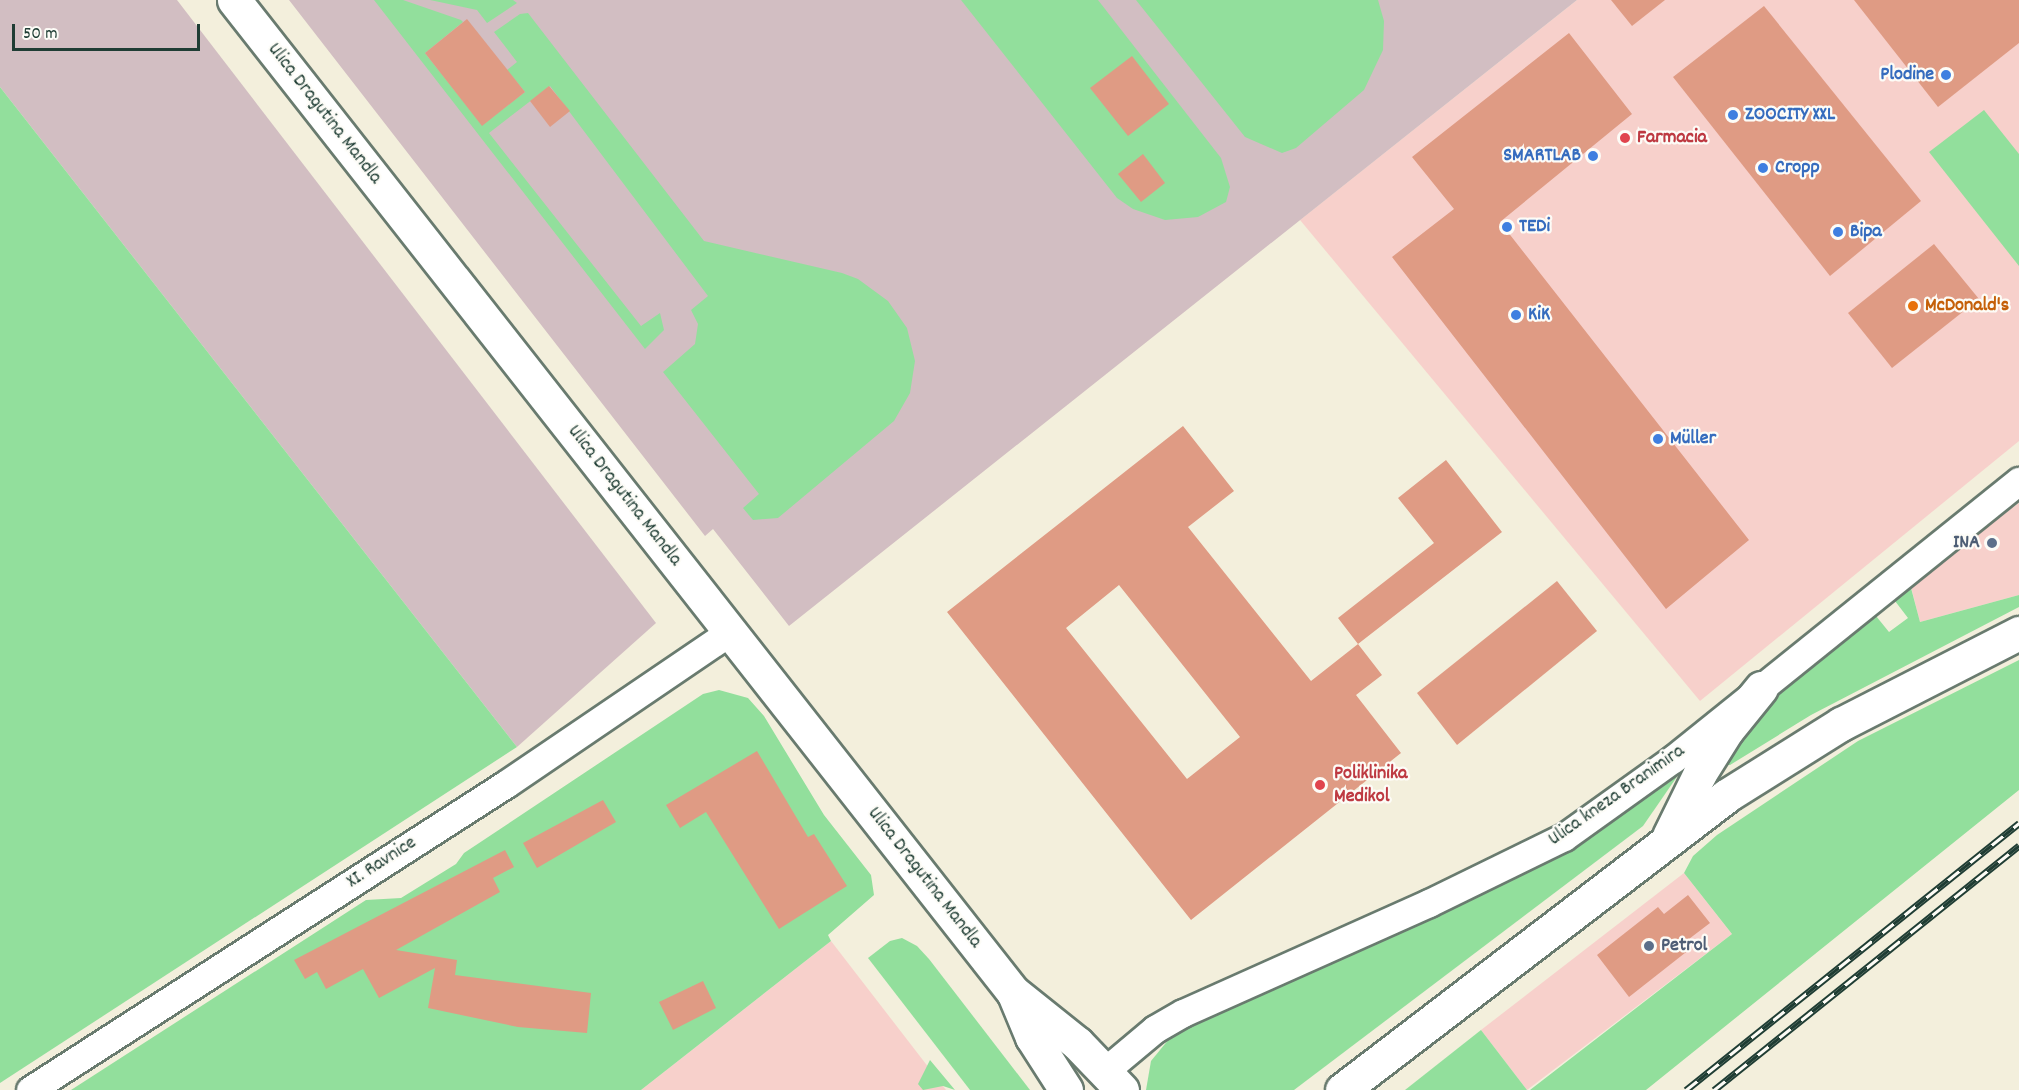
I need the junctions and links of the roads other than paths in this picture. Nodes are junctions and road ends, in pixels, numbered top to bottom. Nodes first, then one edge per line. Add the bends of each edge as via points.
1 (234, 0) edge
2 (2019, 481) edge
3 (731, 631) junction
4 (2019, 633) edge
5 (1761, 688) junction
6 (1667, 841) junction
7 (1013, 992) junction
8 (1114, 1080) edge
9 (30, 1090) edge
10 (1066, 1090) edge
11 (1342, 1090) edge

1 - 3 main road, Ulica Dragutina Mandla
2 - 5 street, Ulica kneza Branimira
3 - 7 main road, Ulica Dragutina Mandla
3 - 9 street, XI. Ravnice via 506,784
4 - 6 main road via 1802,747
5 - 6 main road via 1727,729 1700,773
5 - 8 street, Ulica kneza Branimira via 1638,786 1538,852 1184,1013 1155,1029
6 - 11 main road
7 - 8 main road, Ulica Dragutina Mandla
7 - 10 main road, Ulica Dragutina Mandla via 1032,1037

